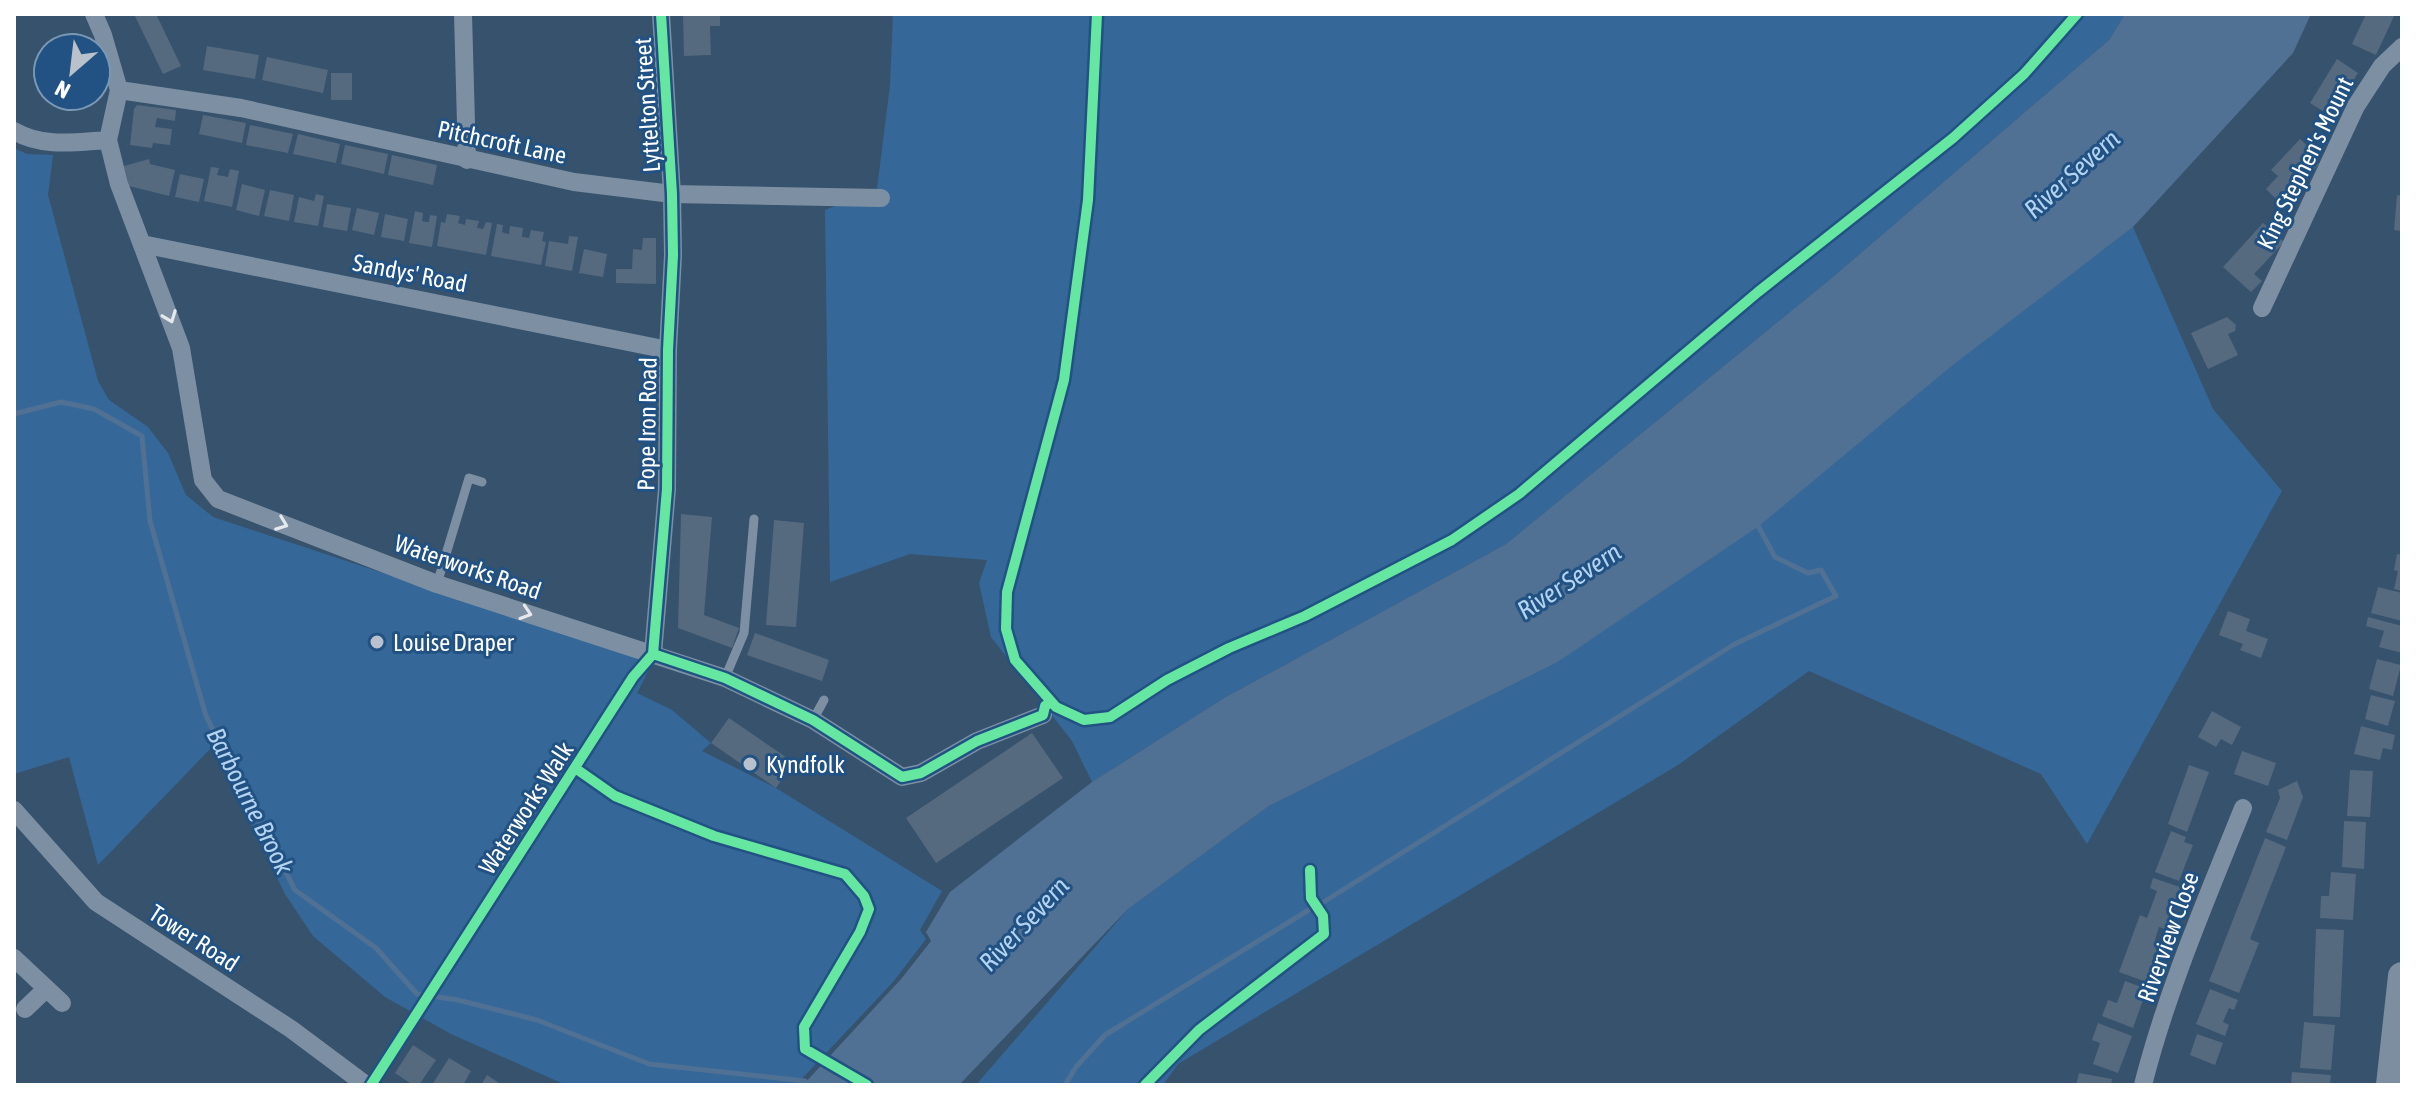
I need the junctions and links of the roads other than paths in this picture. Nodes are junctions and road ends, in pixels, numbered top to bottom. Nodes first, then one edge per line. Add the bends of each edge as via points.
1 (94, 14) edge
2 (463, 14) edge
3 (661, 14) edge
4 (2402, 47) edge
5 (119, 90) junction
6 (14, 131) edge
7 (108, 140) junction
8 (467, 160) junction
9 (672, 194) junction
10 (881, 198) dead end
11 (142, 244) junction
12 (2262, 308) dead end
13 (668, 350) junction
14 (482, 482) dead end
15 (754, 519) dead end
16 (437, 584) junction
17 (653, 654) junction
18 (725, 678) junction
19 (824, 700) dead end
20 (1043, 715) dead end
21 (813, 720) junction
22 (2243, 808) dead end
23 (14, 810) edge
24 (14, 958) edge
25 (2402, 976) edge
26 (46, 989) junction
27 (62, 1003) dead end
28 (25, 1009) dead end
29 (366, 1085) edge
30 (2143, 1085) edge
31 (2390, 1085) edge

1 - 5 street
2 - 8 street
3 - 9 street, Lyttelton Street
4 - 12 street, King Stephen's Mount via 2382,66 2356,106
5 - 7 street
5 - 8 street, Pitchcroft Lane via 241,108
6 - 7 street via 52,144
7 - 11 street, Waterworks Road
8 - 9 street, Pitchcroft Lane via 574,182
9 - 10 street, Pitchcroft Lane
9 - 13 street, Pope Iron Road
11 - 13 street, Sandys' Road
11 -> 16 street, Waterworks Road via 181,348 203,480 218,499
13 - 17 street, Pope Iron Road via 667,489
14 - 16 lane via 469,478
15 - 18 lane via 744,633
16 -> 17 street, Waterworks Road
17 - 18 street, Waterworks Road
18 - 21 street, Waterworks Road
19 - 21 lane
20 - 21 street, Waterworks Road via 902,777
22 - 30 street, Riverview Close via 2192,935
23 - 29 street, Tower Road via 96,902 291,1029
24 - 26 street
25 - 31 main road
26 - 27 street
26 - 28 street

